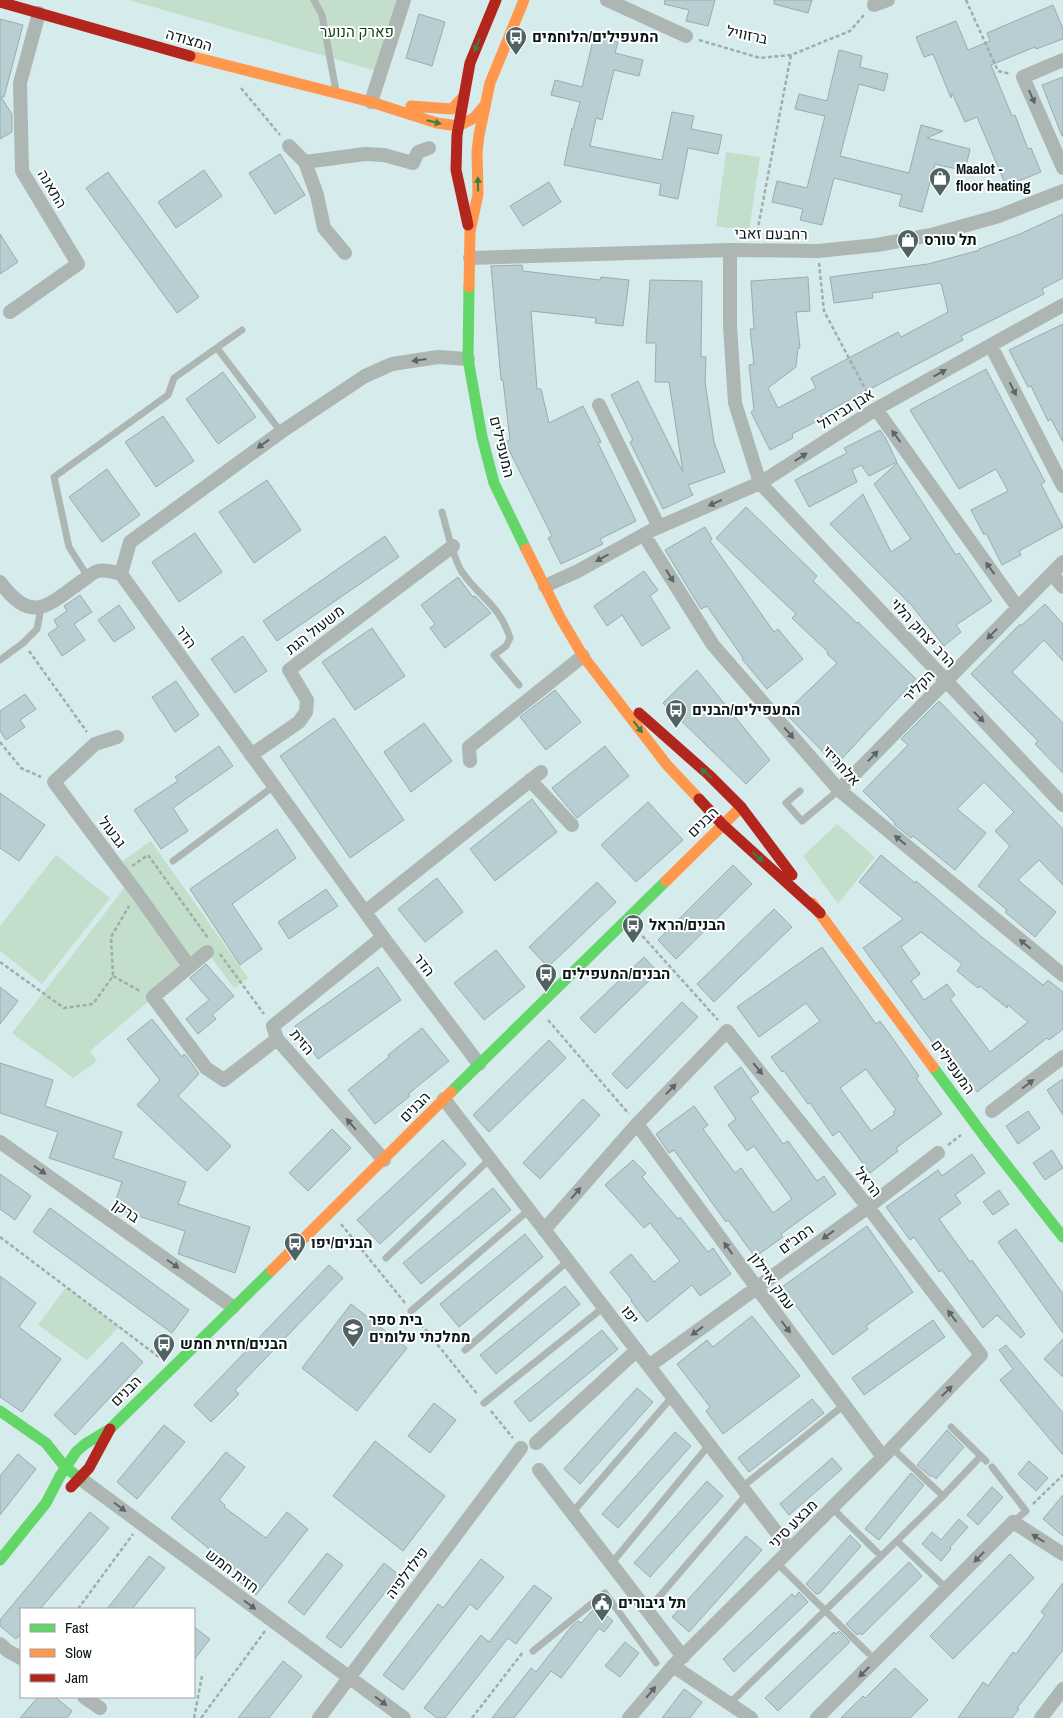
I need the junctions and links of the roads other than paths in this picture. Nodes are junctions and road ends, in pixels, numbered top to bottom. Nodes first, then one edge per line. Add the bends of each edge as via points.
1 (314, 0) edge
2 (404, 0) edge
3 (496, 0) edge
4 (524, 0) edge
5 (607, 0) edge
6 (888, 0) edge
7 (0, 2) edge
8 (874, 2) edge
9 (39, 13) junction
10 (686, 36) road end
11 (1063, 60) edge
12 (337, 94) junction
13 (463, 97) junction
14 (371, 102) junction
15 (485, 105) junction
16 (458, 126) junction
17 (289, 146) road end
18 (429, 148) dead end
19 (305, 162) junction
20 (1063, 168) edge
21 (1063, 191) edge
22 (470, 232) junction
23 (730, 250) junction
24 (345, 253) dead end
25 (470, 258) junction
26 (1063, 305) edge
27 (10, 312) dead end
28 (242, 330) dead end
29 (991, 346) junction
30 (216, 348) junction
31 (468, 359) junction
32 (599, 405) dead end
33 (876, 408) junction
34 (280, 432) junction
35 (760, 483) junction
36 (1063, 486) edge
37 (442, 512) dead end
38 (659, 527) junction
39 (644, 535) junction
40 (453, 546) junction
41 (1063, 562) edge
42 (121, 574) junction
43 (1052, 574) junction
44 (88, 577) junction
45 (0, 582) edge
46 (545, 586) junction
47 (1063, 587) edge
48 (41, 608) junction
49 (1018, 608) junction
50 (583, 656) junction
51 (0, 660) edge
52 (597, 675) junction
53 (946, 682) junction
54 (519, 685) dead end
55 (117, 736) dead end
56 (252, 755) junction
57 (470, 761) dead end
58 (274, 786) junction
59 (839, 790) junction
60 (800, 791) dead end
61 (1063, 805) edge
62 (741, 807) junction
63 (722, 824) junction
64 (572, 826) dead end
65 (173, 861) dead end
66 (365, 912) junction
67 (820, 913) junction
68 (382, 937) junction
69 (212, 948) road end
70 (189, 966) junction
71 (1063, 974) edge
72 (275, 1032) junction
73 (1063, 1057) edge
74 (479, 1064) junction
75 (444, 1099) junction
76 (992, 1111) dead end
77 (637, 1124) junction
78 (0, 1142) edge
79 (938, 1153) dead end
80 (490, 1159) junction
81 (384, 1160) junction
82 (868, 1207) junction
83 (529, 1210) junction
84 (544, 1230) junction
85 (1063, 1237) edge
86 (386, 1258) dead end
87 (568, 1261) junction
88 (757, 1288) junction
89 (233, 1307) junction
90 (604, 1308) junction
91 (411, 1311) road end
92 (465, 1350) dead end
93 (637, 1350) junction
94 (982, 1355) joint
95 (649, 1366) junction
96 (672, 1397) junction
97 (484, 1403) road end
98 (844, 1405) junction
99 (0, 1411) edge
100 (951, 1427) dead end
101 (110, 1429) junction
102 (46, 1443) junction
103 (536, 1443) dead end
104 (709, 1445) junction
105 (521, 1448) road end
106 (76, 1452) junction
107 (887, 1452) junction
108 (92, 1463) junction
109 (65, 1467) junction
110 (992, 1467) dead end
111 (539, 1470) dead end
112 (81, 1478) junction
113 (744, 1491) junction
114 (943, 1496) junction
115 (46, 1503) junction
116 (832, 1508) junction
117 (572, 1513) junction
118 (1013, 1522) junction
119 (897, 1541) junction
120 (790, 1550) junction
121 (1063, 1554) edge
122 (881, 1556) junction
123 (0, 1560) edge
124 (777, 1563) junction
125 (611, 1564) junction
126 (947, 1589) junction
127 (826, 1610) junction
128 (647, 1611) junction
129 (0, 1644) edge
130 (533, 1651) road end
131 (868, 1653) dead end
132 (20, 1657) edge
133 (678, 1661) junction
134 (656, 1663) dead end
135 (350, 1678) junction
136 (1063, 1689) edge
137 (85, 1698) edge
138 (729, 1704) junction
139 (100, 1708) dead end
140 (320, 1718) edge
141 (404, 1718) edge
142 (629, 1718) edge
143 (751, 1718) edge
144 (818, 1718) edge
145 (1041, 1718) edge

1 - 12 lane via 322,15
2 - 14 street
3 -> 13 street, המעפילים via 470,64
4 - 15 street, המעפילים via 490,83
5 - 10 street
6 - 8 street
7 - 9 street, המצודה
9 - 12 street, המצודה
9 - 27 street, התאנה via 20,83 22,171 78,264
11 -> 20 street via 1023,77
12 - 14 street, המצודה
13 - 14 street, המצודה via 452,109
13 - 16 street, המעפילים
14 -> 16 street, המצודה via 437,123
15 - 16 street via 474,118
22 -> 15 street, המעפילים via 478,194 477,152
16 - 22 street, המעפילים via 456,170
17 - 19 street
18 - 19 street via 418,152 413,163 384,155 365,154
19 - 24 street via 324,228
21 - 23 street, רחבעם זאבי via 999,216 931,235 877,245 818,251
22 - 25 street, המעפילים
23 - 25 street, רחבעם זאבי
23 - 35 street via 735,403
25 - 31 street, המעפילים
26 - 29 street, אבן גבירול
28 - 30 lane
33 -> 29 street, אבן גבירול
29 -> 36 street
30 - 34 lane
30 - 44 lane via 174,378 168,395 54,477 69,547
31 -> 34 street via 438,357 392,364 365,376
31 - 46 street, המעפילים via 494,483
32 - 38 street
35 -> 33 street, אבן גבירול
49 -> 33 street
34 -> 42 street via 130,542
35 -> 38 street, אבן גבירול
35 - 53 street, הרב יצחק הלוי
37 - 40 lane
38 - 39 street, אבן גבירול
39 -> 46 street, אבן גבירול
39 -> 59 street, אלחריזי via 713,645
40 - 54 lane via 462,571 508,630 510,638 506,646 494,655
40 - 56 street, משעול הגת via 289,670 307,700 306,712 299,722
41 - 43 street, הקליר
42 - 44 street via 107,570 97,571
42 - 56 street, הדר
43 - 47 street
43 - 49 street, הקליר
44 - 48 street
45 - 48 street via 17,601 29,608
46 - 50 street, המעפילים
48 - 51 lane via 37,629
49 -> 53 street, הקליר
50 - 52 street, המעפילים
50 - 57 street via 469,747
62 -> 52 street, המעפילים
52 -> 63 street, המעפילים via 667,765
59 -> 53 street, הקליר
53 -> 61 street, הרב יצחק הלוי
55 - 70 street, גבעול via 95,744 54,782
56 - 58 street, הדר
58 - 65 lane
58 - 66 street, הדר
59 - 60 lane via 802,821 786,803
71 -> 59 street, אלחריזי
62 - 63 street, הבנים
62 - 67 street, המעפילים
63 -> 67 street, המעפילים
63 - 74 street, הבנים
64 - 66 street via 535,776
66 - 68 street, הדר
67 - 85 street, המעפילים via 987,1140
68 - 72 street, הזית
68 - 74 street, הדר
69 - 70 street
70 - 72 street via 153,997 206,1068 224,1080 253,1058
81 -> 72 street, הזית
76 -> 73 street
74 - 75 street, הבנים
75 - 80 street, יפו
75 - 81 street, הבנים
77 -> 82 street, הראל via 727,1030
84 -> 77 street
88 -> 77 street, עמק איילון
78 -> 89 street, ברקן
79 - 82 street, רמב"ם
80 - 83 street, יפו
80 - 86 lane
81 - 89 street, הבנים
82 -> 88 street, רמב"ם
94 -> 82 street, הראל
83 - 84 street, יפו
83 - 91 lane
84 - 87 street, יפו
87 - 90 street, יפו
87 - 92 lane
88 -> 95 street, רמב"ם
88 -> 98 street, עמק איילון
89 - 101 street, הבנים
90 - 93 street, יפו
90 - 97 lane
93 - 95 street, יפו
93 - 103 street
107 -> 94 street, מבצע סיני
95 - 96 street, יפו
96 - 104 street, יפו
96 - 117 lane
98 - 107 street, עמק איילון
98 - 113 lane
99 - 102 street, חזית חמש
100 - 114 lane via 984,1458
101 - 106 street, הבנים
101 - 108 street, הבנים
102 - 106 street, חזית חמש
102 - 109 street, חזית חמש
104 - 113 street, יפו
104 - 125 lane
105 - 135 street, פילדלפיה
106 - 108 street, חזית חמש
106 - 109 street, הבנים
107 - 114 lane
107 - 116 street, מבצע סיני
108 - 112 street, הבנים
109 - 112 street, חזית חמש
109 - 115 street, הבנים
110 - 118 lane via 1026,1510
111 - 117 street
112 - 115 street, הבנים
112 -> 135 street, חזית חמש
113 - 120 street, יפו
113 - 128 lane
114 - 119 lane
115 - 123 street, הבנים
116 - 120 street, מבצע סיני
116 - 122 lane
117 - 125 street
121 -> 118 street
118 -> 126 street
119 - 122 lane
119 - 126 lane
120 - 124 street, מבצע סיני
122 - 127 lane
124 - 127 lane
124 - 133 street, מבצע סיני
125 - 128 street
126 -> 144 street
127 - 131 lane
127 - 138 lane
128 - 133 street
129 - 132 street
130 - 134 lane via 605,1593
133 - 138 street
142 -> 133 street, מבצע סיני
135 - 140 street, פילדלפיה
135 -> 141 street, חזית חמש
136 - 145 street
137 - 139 street
138 - 143 street

